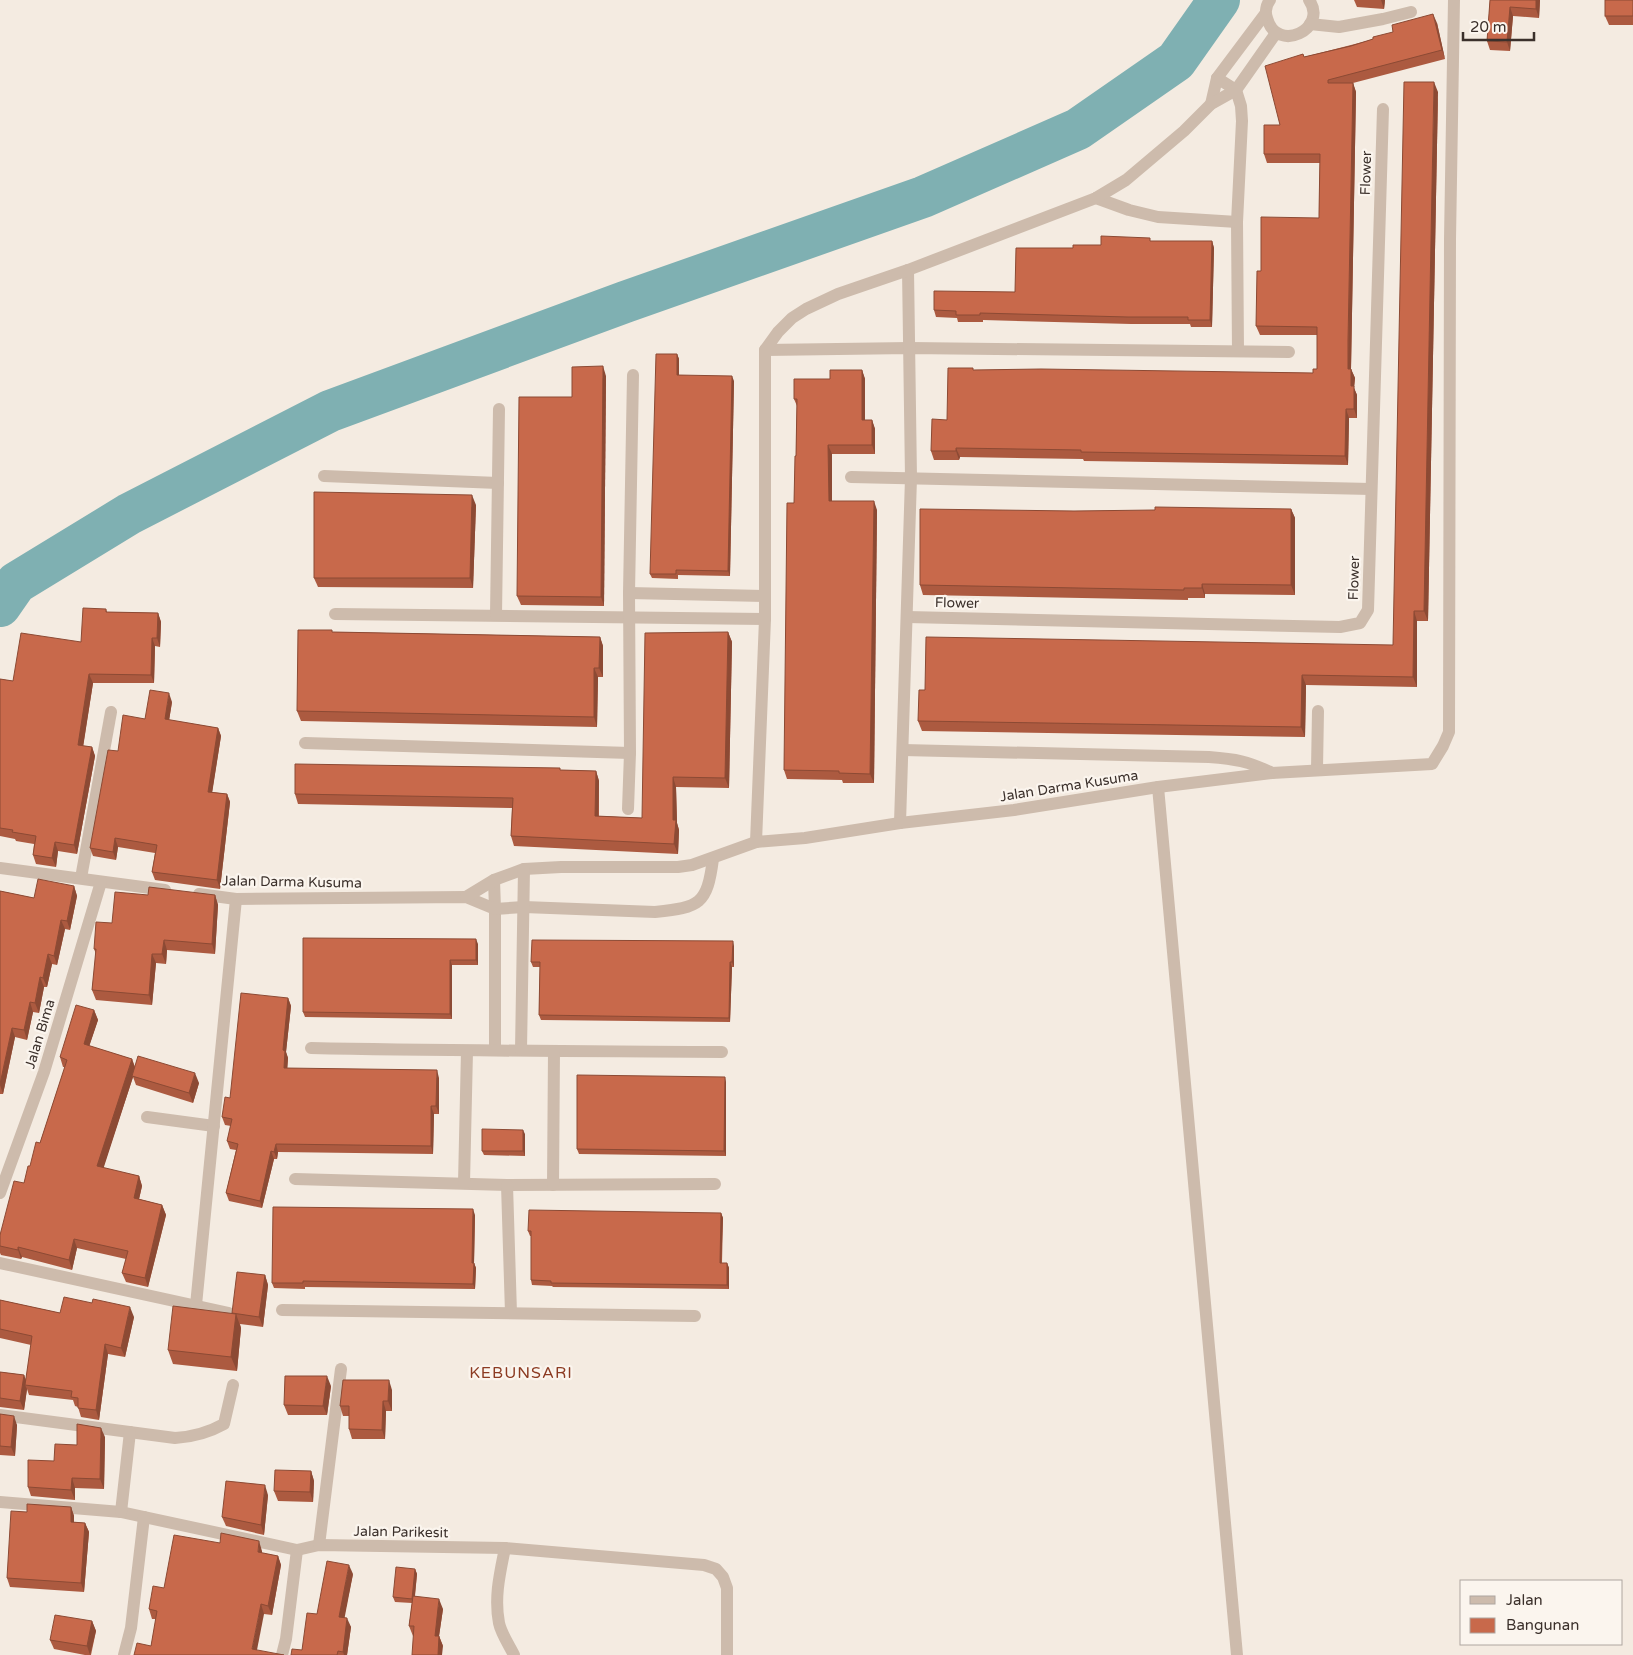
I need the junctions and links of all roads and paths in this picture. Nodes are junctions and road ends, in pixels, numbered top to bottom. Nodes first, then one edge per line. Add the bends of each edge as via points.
1 (1270, 0) edge
2 (1454, 0) edge
3 (1311, 1) edge
4 (1411, 12) dead end
5 (1265, 14) junction
6 (1310, 24) junction
7 (1276, 32) junction
8 (1217, 78) junction
9 (1236, 90) junction
10 (1211, 104) junction
11 (1383, 109) dead end
12 (1096, 198) junction
13 (1237, 222) junction
14 (908, 270) junction
15 (910, 348) junction
16 (765, 350) junction
17 (1238, 351) junction
18 (1288, 352) dead end
19 (633, 375) dead end
20 (499, 409) dead end
21 (324, 476) dead end
22 (851, 477) dead end
23 (911, 478) junction
24 (498, 483) junction
25 (1371, 490) junction
26 (629, 593) junction
27 (765, 596) junction
28 (335, 614) dead end
29 (496, 615) junction
30 (629, 617) junction
31 (907, 617) junction
32 (765, 619) junction
33 (1318, 711) dead end
34 (111, 712) dead end
35 (305, 743) dead end
36 (903, 750) junction
37 (630, 753) junction
38 (1317, 769) junction
39 (1272, 773) junction
40 (1158, 787) junction
41 (628, 809) dead end
42 (900, 823) junction
43 (756, 842) junction
44 (713, 858) junction
45 (0, 868) edge
46 (524, 869) junction
47 (81, 878) junction
48 (494, 880) junction
49 (101, 882) junction
50 (466, 897) junction
51 (236, 899) junction
52 (524, 907) junction
53 (495, 908) junction
54 (310, 1048) dead end
55 (495, 1050) junction
56 (521, 1050) junction
57 (467, 1051) junction
58 (554, 1051) junction
59 (722, 1052) dead end
60 (147, 1118) dead end
61 (214, 1126) junction
62 (294, 1179) dead end
63 (464, 1183) junction
64 (715, 1184) dead end
65 (507, 1185) junction
66 (554, 1185) junction
67 (0, 1193) edge
68 (0, 1263) edge
69 (196, 1305) junction
70 (282, 1310) dead end
71 (229, 1313) edge
72 (511, 1313) junction
73 (695, 1316) dead end
74 (341, 1369) dead end
75 (233, 1385) dead end
76 (0, 1415) edge
77 (130, 1432) junction
78 (0, 1502) edge
79 (121, 1512) junction
80 (144, 1516) junction
81 (319, 1545) junction
82 (505, 1548) junction
83 (297, 1550) junction
84 (124, 1655) edge
85 (282, 1655) edge
86 (514, 1655) edge
87 (726, 1655) edge
88 (1237, 1655) edge

1 - 5 street
2 - 38 street, Jalan Darma Kusuma via 1448,732 1432,764
3 - 6 street via 1313,17
4 - 6 street via 1338,27
5 - 7 street via 1268,24
5 - 8 street
6 - 7 street via 1298,35 1283,36
7 - 9 street
8 - 9 street
8 - 10 street
9 - 10 street
9 - 13 street via 1242,120
10 - 12 street via 1151,160
11 - 25 street, Flower
12 - 13 street via 1158,216
12 - 14 street
13 - 17 street
14 - 15 street
14 - 16 street via 838,294 806,309 792,318
15 - 16 street
15 - 17 street
15 - 23 street
16 - 27 street
17 - 18 street
19 - 26 street
20 - 24 street
21 - 24 street
22 - 23 street
23 - 25 street
23 - 31 street
24 - 29 street
25 - 31 street, Flower via 1368,610 1360,623 1340,627
26 - 27 street
26 - 30 street
27 - 32 street
28 - 29 street
29 - 30 street
30 - 32 street
30 - 37 street
31 - 36 street
32 - 43 street
33 - 38 street
34 - 47 street
35 - 37 street
36 - 39 street via 1209,757 1251,763
36 - 42 street
37 - 41 street
38 - 39 street, Jalan Darma Kusuma
39 - 40 street, Jalan Darma Kusuma
40 - 42 street, Jalan Darma Kusuma via 1014,810
40 - 88 street
42 - 43 street, Jalan Darma Kusuma
43 - 44 street, Jalan Darma Kusuma
44 - 46 street, Jalan Darma Kusuma via 678,867
44 - 52 street, Jalan Darma Kusuma via 708,889 701,900 676,910
45 - 47 street, Jalan Darma Kusuma
46 - 48 street, Jalan Darma Kusuma
46 - 52 street
47 - 49 street, Jalan Darma Kusuma
48 - 50 street, Jalan Darma Kusuma
48 - 53 street
49 - 51 street, Jalan Darma Kusuma
49 - 67 street, Jalan Bima via 44,1072
50 - 51 street, Jalan Darma Kusuma
50 - 53 street, Jalan Darma Kusuma
51 - 61 street
52 - 53 street, Jalan Darma Kusuma
52 - 56 street
53 - 55 street
54 - 57 street
55 - 56 street
55 - 57 street
56 - 58 street
57 - 63 street
58 - 59 street
58 - 66 street
60 - 61 street
61 - 69 street
62 - 63 street
63 - 65 street
64 - 66 street
65 - 66 street
65 - 72 street
68 - 69 street
69 - 71 street
70 - 72 street
72 - 73 street
74 - 81 street
75 - 77 street via 224,1424 217,1428 175,1438
76 - 77 street
77 - 79 street
78 - 79 street, Jalan Parikesit
79 - 80 street, Jalan Parikesit
80 - 83 street, Jalan Parikesit
80 - 84 street via 131,1628
81 - 82 street, Jalan Parikesit
81 - 83 street, Jalan Parikesit
82 - 86 street via 498,1582 499,1624
82 - 87 street, Jalan Parikesit via 704,1565 716,1569 727,1588
83 - 85 street

